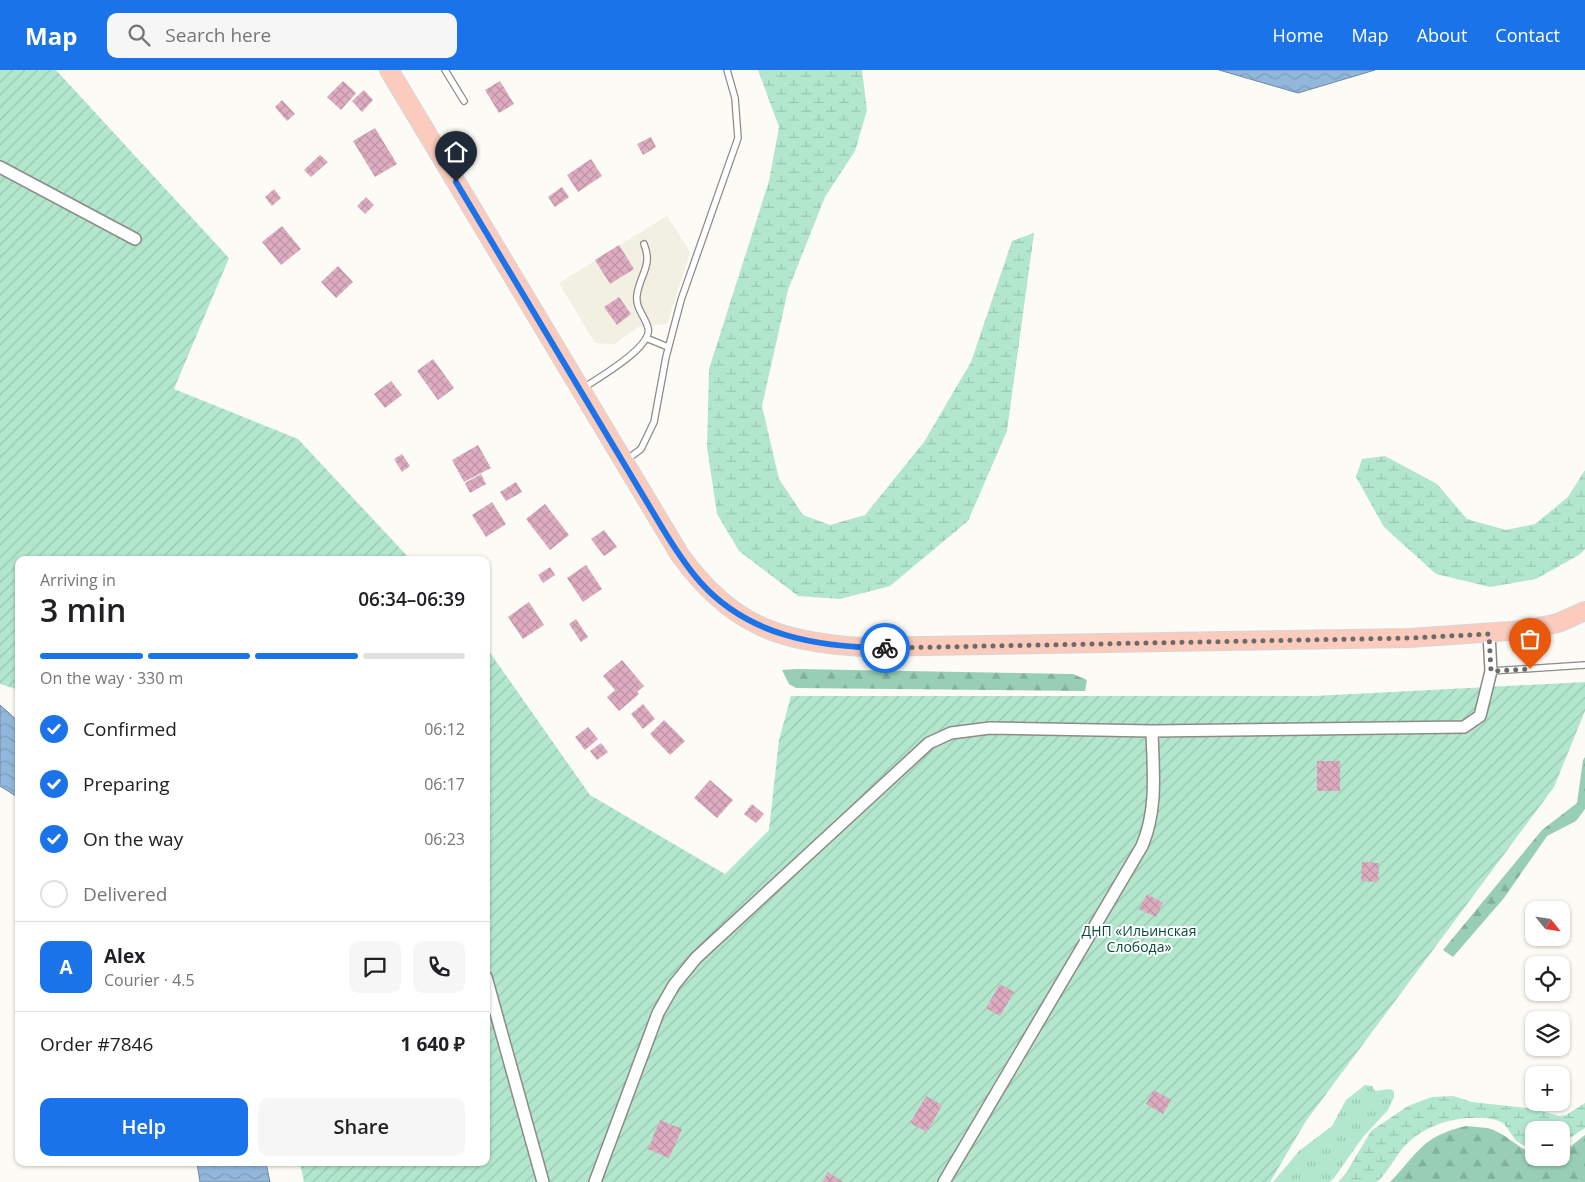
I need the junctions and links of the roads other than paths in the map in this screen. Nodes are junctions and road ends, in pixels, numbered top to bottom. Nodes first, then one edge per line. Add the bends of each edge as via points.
1 (389, 70) edge
2 (445, 70) edge
3 (727, 70) edge
4 (464, 101) dead end
5 (0, 167) edge
6 (134, 238) dead end
7 (644, 244) dead end
8 (646, 338) junction
9 (668, 347) junction
10 (581, 389) junction
11 (624, 463) junction
12 (1585, 611) edge
13 (1489, 634) junction
14 (1585, 665) edge
15 (1491, 671) junction
16 (1152, 730) junction
17 (490, 991) edge
18 (543, 1182) edge
19 (595, 1182) edge
20 (944, 1182) edge

1 - 10 main road
2 - 4 lane
3 - 9 lane via 735,98 738,138 690,272
5 - 6 street
7 - 8 lane via 648,263 636,298 649,328
8 - 9 lane
8 - 10 lane via 613,369
9 - 11 lane via 651,429 641,448
10 - 11 main road
11 - 13 main road via 680,555 711,594 758,626 812,642 862,648 983,647
12 - 13 main road via 1558,623
13 - 15 street
14 - 15 lane
15 - 16 street via 1480,716 1464,728
16 - 19 street via 990,728 951,734 929,743 696,958 674,985 658,1012
16 - 20 street via 1153,807 1151,826 1142,846
17 - 18 street

